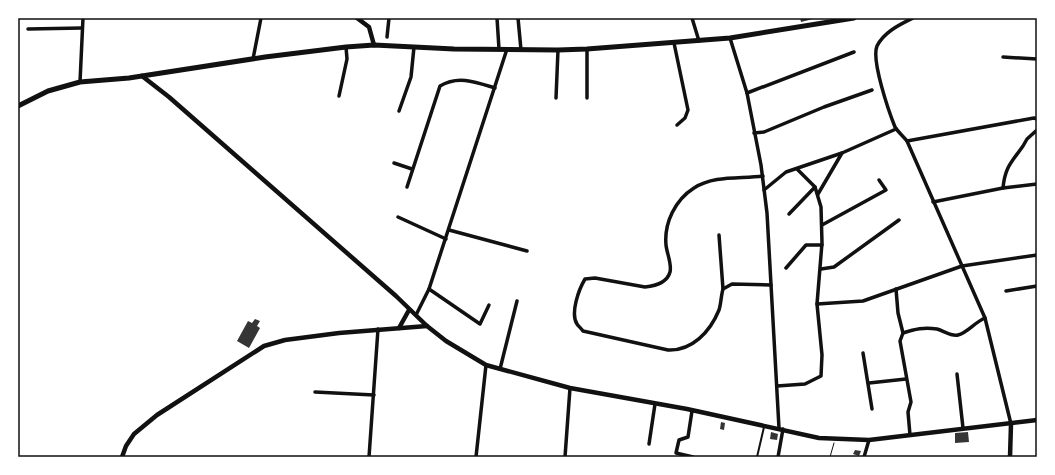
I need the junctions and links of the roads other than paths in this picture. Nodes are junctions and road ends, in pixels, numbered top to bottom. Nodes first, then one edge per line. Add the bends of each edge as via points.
1 (82, 18) edge
2 (261, 18) edge
3 (357, 18) edge
4 (389, 18) edge
5 (497, 18) edge
6 (518, 18) edge
7 (692, 18) edge
8 (854, 18) edge
9 (913, 18) edge
10 (836, 19) edge
11 (82, 28) junction
12 (28, 29) dead end
13 (387, 37) dead end
14 (730, 38) junction
15 (699, 41) junction
16 (674, 43) junction
17 (374, 45) junction
18 (346, 47) junction
19 (414, 47) junction
20 (507, 48) junction
21 (499, 49) junction
22 (587, 49) junction
23 (521, 50) junction
24 (558, 50) junction
25 (854, 52) dead end
26 (1003, 57) dead end
27 (253, 59) junction
28 (1037, 59) edge
29 (142, 76) junction
30 (80, 82) junction
31 (495, 88) junction
32 (872, 90) dead end
33 (747, 93) junction
34 (339, 96) dead end
35 (556, 98) dead end
36 (587, 98) dead end
37 (18, 106) edge
38 (399, 112) dead end
39 (1037, 119) edge
40 (677, 125) dead end
41 (896, 129) junction
42 (1037, 130) edge
43 (754, 132) junction
44 (907, 141) junction
45 (842, 153) junction
46 (394, 163) dead end
47 (412, 169) junction
48 (797, 169) junction
49 (763, 176) junction
50 (879, 180) dead end
51 (1037, 184) edge
52 (407, 187) dead end
53 (815, 187) junction
54 (1003, 188) junction
55 (764, 190) junction
56 (818, 194) junction
57 (933, 202) junction
58 (788, 214) dead end
59 (398, 217) dead end
60 (899, 220) dead end
61 (822, 225) junction
62 (448, 230) junction
63 (719, 235) dead end
64 (446, 239) junction
65 (822, 245) junction
66 (527, 251) dead end
67 (1037, 255) edge
68 (962, 266) junction
69 (786, 268) dead end
70 (821, 270) junction
71 (771, 285) junction
72 (1037, 286) edge
73 (896, 288) junction
74 (429, 289) junction
75 (724, 289) junction
76 (1006, 291) dead end
77 (517, 301) dead end
78 (817, 304) junction
79 (489, 305) dead end
80 (409, 310) junction
81 (416, 315) junction
82 (985, 318) junction
83 (427, 326) junction
84 (398, 328) junction
85 (378, 330) junction
86 (903, 333) junction
87 (863, 353) dead end
88 (486, 365) junction
89 (500, 369) junction
90 (957, 374) dead end
91 (906, 379) junction
92 (868, 383) junction
93 (777, 386) junction
94 (570, 388) junction
95 (315, 392) dead end
96 (374, 395) junction
97 (655, 404) junction
98 (872, 409) dead end
99 (692, 411) junction
100 (1037, 420) edge
101 (1011, 424) junction
102 (764, 426) junction
103 (963, 428) junction
104 (781, 429) junction
105 (910, 435) junction
106 (869, 440) junction
107 (649, 444) dead end
108 (122, 457) edge
109 (369, 457) edge
110 (476, 457) edge
111 (565, 457) edge
112 (693, 457) edge
113 (757, 457) edge
114 (778, 457) edge
115 (864, 457) edge
116 (1010, 457) edge

1 - 11 street
2 - 27 street
3 - 17 street via 368,27
4 - 13 street
5 - 21 street
6 - 23 street
7 - 15 street
8 - 10 main road
9 - 41 street via 888,32 877,47 876,53 882,89
10 - 14 main road
11 - 12 street
11 - 30 street
14 - 15 main road
14 - 33 street
15 - 16 main road
16 - 22 main road
16 - 40 street via 688,110 685,118
17 - 18 main road
17 - 19 main road
18 - 27 main road
18 - 34 street via 347,59
19 - 21 main road
19 - 38 street via 411,77
20 - 21 main road
20 - 23 main road
20 - 31 street
22 - 24 main road
22 - 36 street
23 - 24 main road
24 - 35 street
25 - 33 street
26 - 28 street
27 - 29 main road
29 - 30 main road
29 - 80 street via 169,96
30 - 37 main road via 48,91
31 - 47 street via 462,79 449,80 440,86
31 - 62 street
32 - 43 street via 764,132
33 - 43 street
39 - 44 street
41 - 44 street
41 - 45 street
42 - 54 street via 1027,139 1004,173
43 - 49 street
44 - 57 street
45 - 48 street
45 - 56 street
46 - 47 street
47 - 52 street
48 - 53 street
48 - 55 street via 786,172
49 - 55 street
49 - 75 street via 709,181 694,187 682,197 671,213 666,231 670,271 666,280 646,287 595,278 585,279 576,303 575,318 583,331 678,350 700,339 719,310
50 - 61 street via 886,190
51 - 54 street
53 - 56 street
53 - 58 street
54 - 57 street
55 - 71 street
56 - 61 street
57 - 68 street
59 - 64 street
60 - 70 street via 834,267
61 - 65 street
62 - 64 street
62 - 66 street
63 - 75 street
64 - 74 street
65 - 69 street via 806,245
65 - 70 street
67 - 68 street
68 - 73 street
68 - 82 street
70 - 78 street
71 - 75 street via 732,284
71 - 93 street
72 - 76 street
73 - 78 street via 863,301
73 - 86 street
74 - 79 street via 480,324
74 - 81 street
77 - 89 street
78 - 93 street via 822,355 821,376 805,384
80 - 81 street
80 - 84 street
81 - 83 street
82 - 86 street via 956,336 920,327
82 - 101 street
83 - 84 street
83 - 88 street via 446,341
84 - 85 street
85 - 96 street
85 - 108 street via 285,340 264,346 157,415 134,434
86 - 91 street via 900,341
87 - 92 street
88 - 89 street
88 - 110 street
89 - 94 street
90 - 103 street
91 - 92 street
91 - 105 street via 911,402 908,412
92 - 98 street
93 - 104 street
94 - 97 street
94 - 111 street
95 - 96 street
96 - 109 street
97 - 99 street
97 - 107 street
99 - 102 street
99 - 112 street via 688,437 679,440 676,453
100 - 101 street
101 - 103 street
101 - 116 street
102 - 104 street
102 - 113 lane
103 - 105 street
104 - 106 street via 819,438
104 - 114 street
105 - 106 street
106 - 115 street

